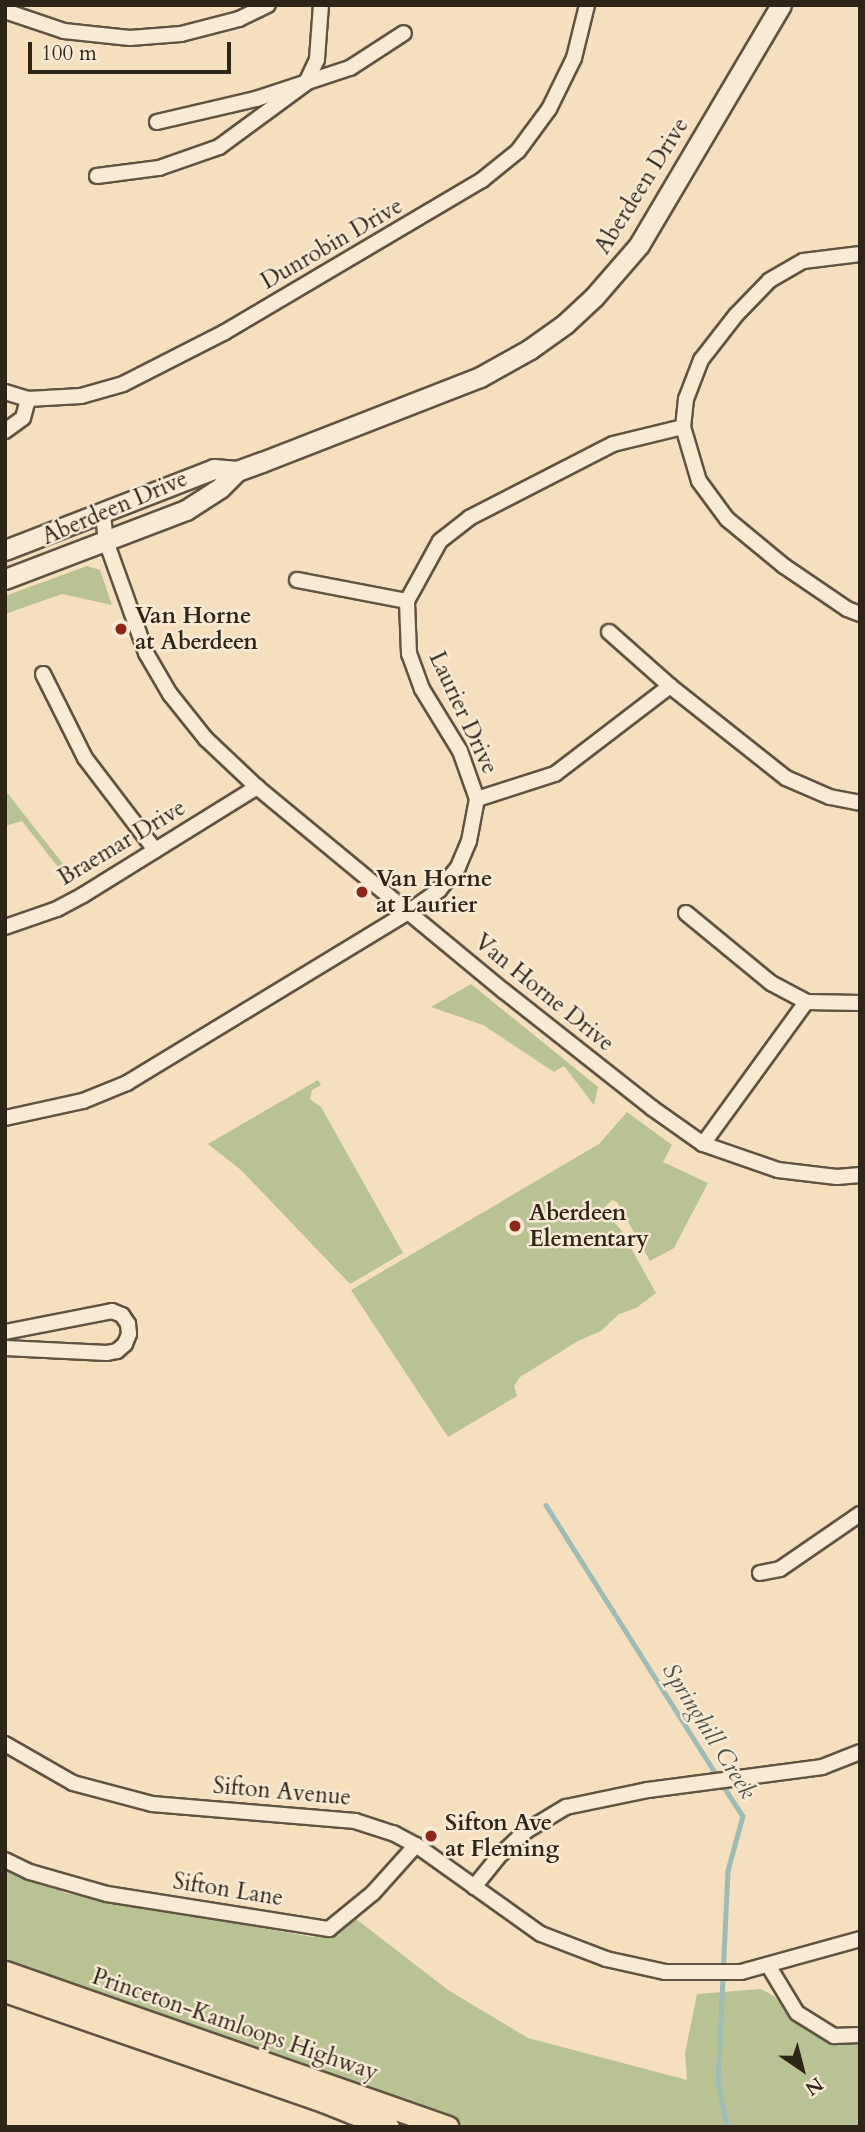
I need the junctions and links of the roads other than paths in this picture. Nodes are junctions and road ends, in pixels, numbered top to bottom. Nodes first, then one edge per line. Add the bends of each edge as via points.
1 (268, 5) edge
2 (321, 5) edge
3 (587, 5) edge
4 (781, 5) edge
5 (5, 11) edge
6 (404, 33) dead end
7 (306, 83) junction
8 (157, 121) dead end
9 (97, 176) dead end
10 (860, 254) edge
11 (5, 392) edge
12 (28, 399) junction
13 (683, 427) junction
14 (5, 431) edge
15 (237, 471) junction
16 (103, 514) junction
17 (106, 541) junction
18 (5, 550) edge
19 (5, 579) edge
20 (297, 580) dead end
21 (407, 601) junction
22 (860, 614) edge
23 (610, 632) dead end
24 (43, 674) dead end
25 (670, 686) junction
26 (257, 787) junction
27 (477, 799) junction
28 (860, 803) edge
29 (155, 850) junction
30 (408, 912) junction
31 (686, 913) dead end
32 (5, 927) edge
33 (806, 1002) junction
34 (860, 1003) edge
35 (5, 1118) edge
36 (703, 1144) junction
37 (860, 1175) edge
38 (5, 1332) edge
39 (5, 1348) edge
40 (860, 1514) edge
41 (760, 1573) dead end
42 (5, 1744) edge
43 (860, 1752) edge
44 (416, 1846) junction
45 (5, 1860) edge
46 (474, 1887) junction
47 (860, 1939) edge
48 (768, 1965) junction
49 (5, 1972) edge
50 (5, 1991) edge
51 (860, 2035) edge
52 (388, 2127) edge
53 (448, 2127) edge

1 - 5 street via 239,19 181,34 130,38 64,31
2 - 7 street via 317,60
3 - 12 street, Dunrobin Drive via 574,58 550,109 518,151 482,180 225,332 123,384 83,396
4 - 15 main road, Aberdeen Drive via 639,245 565,324 480,377
6 - 7 street via 350,68
7 - 8 street
7 - 9 street via 219,147 159,168
10 - 13 street via 803,261 769,281 701,360 686,399
11 - 12 street, Dunrobin Drive
12 - 14 street via 23,418
13 - 21 street via 613,444 469,518 440,541
13 - 22 street via 699,481 727,519 784,566
15 - 16 main road, Aberdeen Drive via 214,469
15 - 17 main road, Aberdeen Drive via 186,510
16 - 17 street, Van Horne Drive
16 - 18 main road, Aberdeen Drive
17 - 19 main road, Aberdeen Drive
17 - 26 street, Van Horne Drive via 146,653 170,694 206,739
20 - 21 street
21 - 27 street, Laurier Drive via 409,654 422,689 460,751
23 - 25 street
24 - 29 street via 85,758
25 - 27 street via 555,774
25 - 28 street via 786,778 830,797
26 - 29 street, Braemar Drive
26 - 30 street, Van Horne Drive
27 - 30 street, Laurier Drive via 469,841 458,867 439,890
29 - 32 street, Braemar Drive via 57,909
30 - 35 street, Laurier Drive via 127,1083 83,1101
30 - 36 street, Van Horne Drive via 636,1096
31 - 33 street via 771,983
33 - 34 street
33 - 36 street
36 - 37 street, Van Horne Drive via 778,1170
38 - 39 street via 112,1311 122,1315 129,1335 125,1344 107,1353
40 - 41 street via 780,1569
42 - 44 street, Sifton Avenue via 73,1783 152,1804 355,1821
43 - 46 street via 822,1767 648,1790 566,1807 526,1831
44 - 45 street, Sifton Lane via 373,1893 329,1928 107,1894
44 - 46 street, Sifton Avenue
46 - 48 street, Sifton Avenue via 541,1934 606,1959 665,1972 741,1972
47 - 48 street, Sifton Avenue
48 - 51 street via 797,2013 834,2036
49 - 53 main road, Princeton-Kamloops Highway
50 - 52 main road, Princeton-Kamloops Highway

